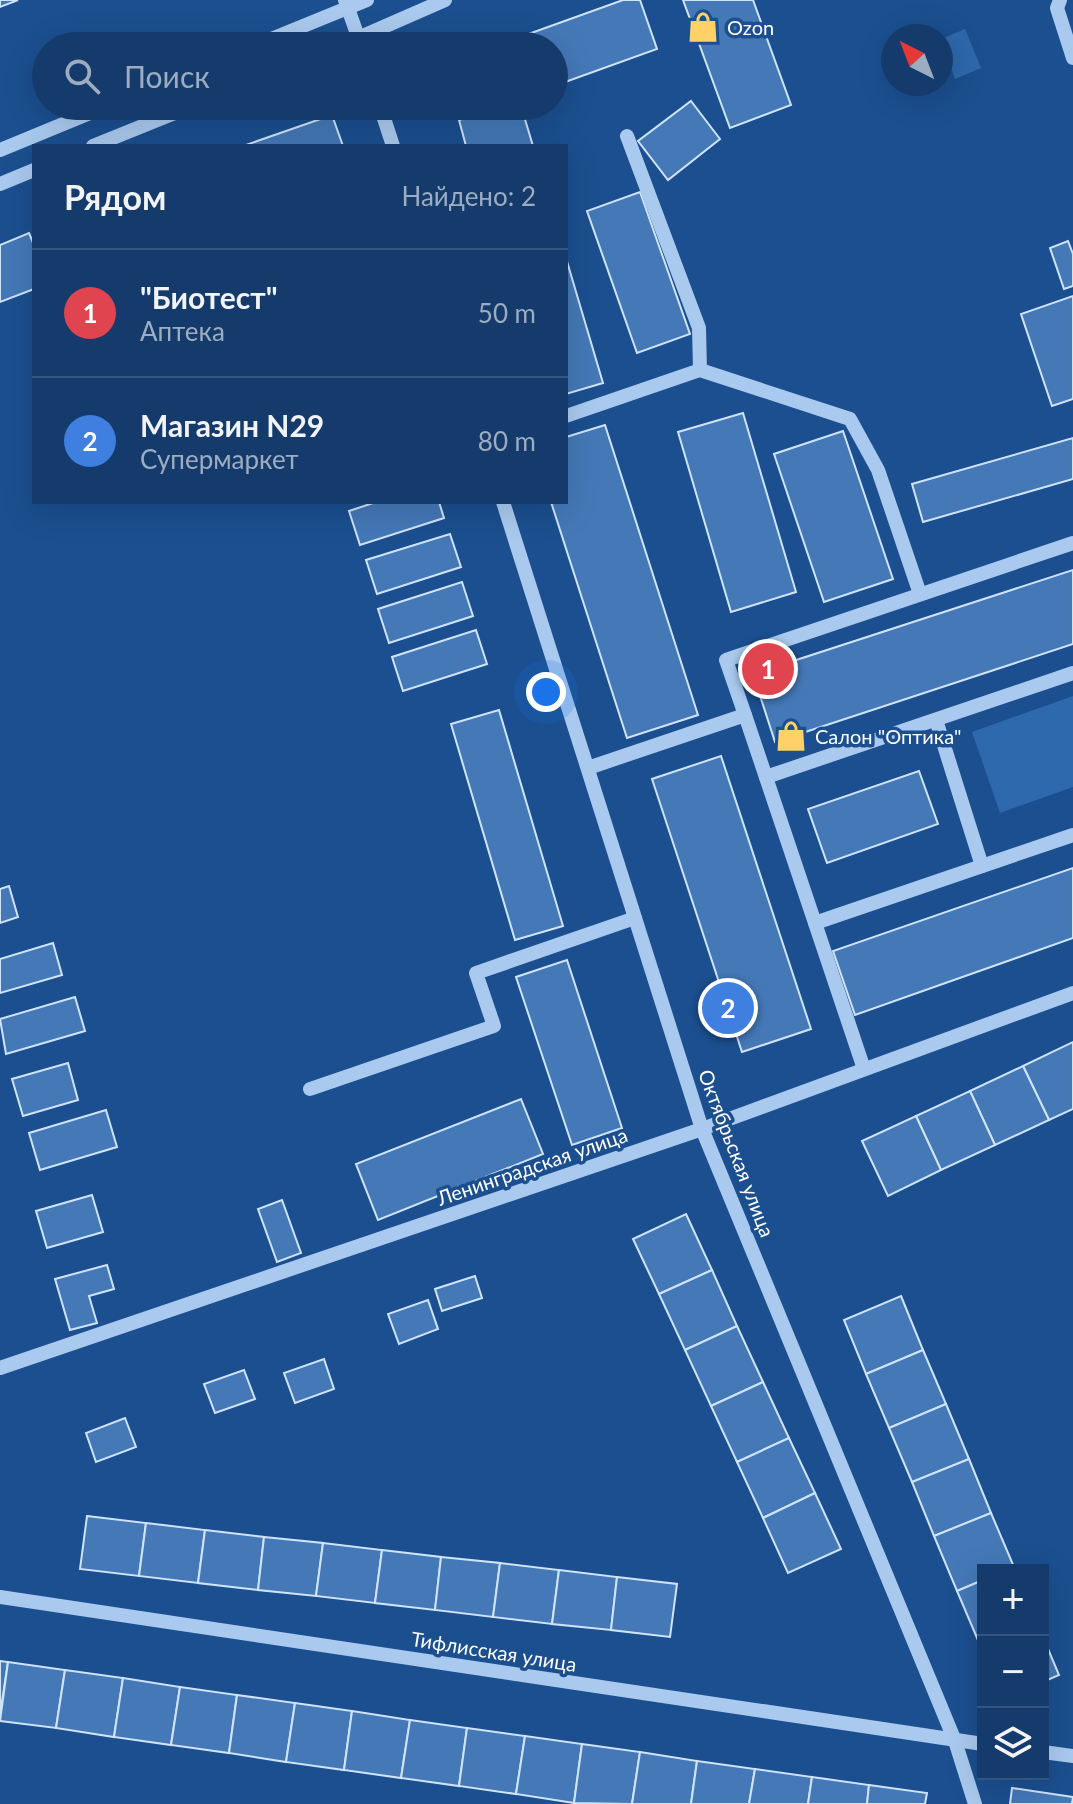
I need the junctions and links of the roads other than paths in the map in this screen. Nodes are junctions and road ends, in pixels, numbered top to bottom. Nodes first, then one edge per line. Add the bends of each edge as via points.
1 (367, 0) edge
2 (445, 0) edge
3 (1060, 0) edge
4 (346, 4) edge
5 (285, 32) edge
6 (356, 32) edge
7 (380, 32) edge
8 (1073, 58) edge
9 (73, 120) edge
10 (157, 120) edge
11 (385, 120) edge
12 (627, 136) dead end
13 (98, 144) edge
14 (392, 144) edge
15 (0, 150) edge
16 (32, 171) edge
17 (0, 184) edge
18 (700, 370) junction
19 (568, 415) edge
20 (504, 504) edge
21 (1073, 543) edge
22 (920, 594) junction
23 (1073, 673) edge
24 (745, 715) junction
25 (936, 720) junction
26 (588, 768) junction
27 (766, 777) junction
28 (1073, 835) edge
29 (982, 866) junction
30 (635, 918) junction
31 (815, 923) junction
32 (1073, 993) edge
33 (864, 1069) junction
34 (310, 1089) dead end
35 (702, 1129) junction
36 (0, 1368) edge
37 (0, 1597) edge
38 (955, 1741) junction
39 (977, 1743) edge
40 (1049, 1753) edge
41 (1073, 1756) edge
42 (975, 1804) edge

1 - 4 street
2 - 7 street
3 - 8 street via 1057,8
4 - 5 street
4 - 6 street
9 - 15 street
10 - 13 street
11 - 14 street
12 - 18 street via 699,328
16 - 17 street
18 - 19 street
18 - 22 street via 850,419 878,470
20 - 26 street, Октябрьская улица
21 - 22 street
22 - 24 street via 726,660
23 - 25 street
24 - 26 street
24 - 27 street
25 - 27 street
25 - 29 street
26 - 30 street, Октябрьская улица
27 - 31 street
28 - 29 street
29 - 31 street
30 - 34 street via 476,973 494,1026
30 - 35 street, Октябрьская улица
31 - 33 street
32 - 33 street, Ленинградская улица
33 - 35 street, Ленинградская улица
35 - 36 street, Ленинградская улица
35 - 38 street, Октябрьская улица
37 - 38 street, Тифлисская улица
38 - 39 street, Тифлисская улица
38 - 42 street, Октябрьская улица
40 - 41 street

